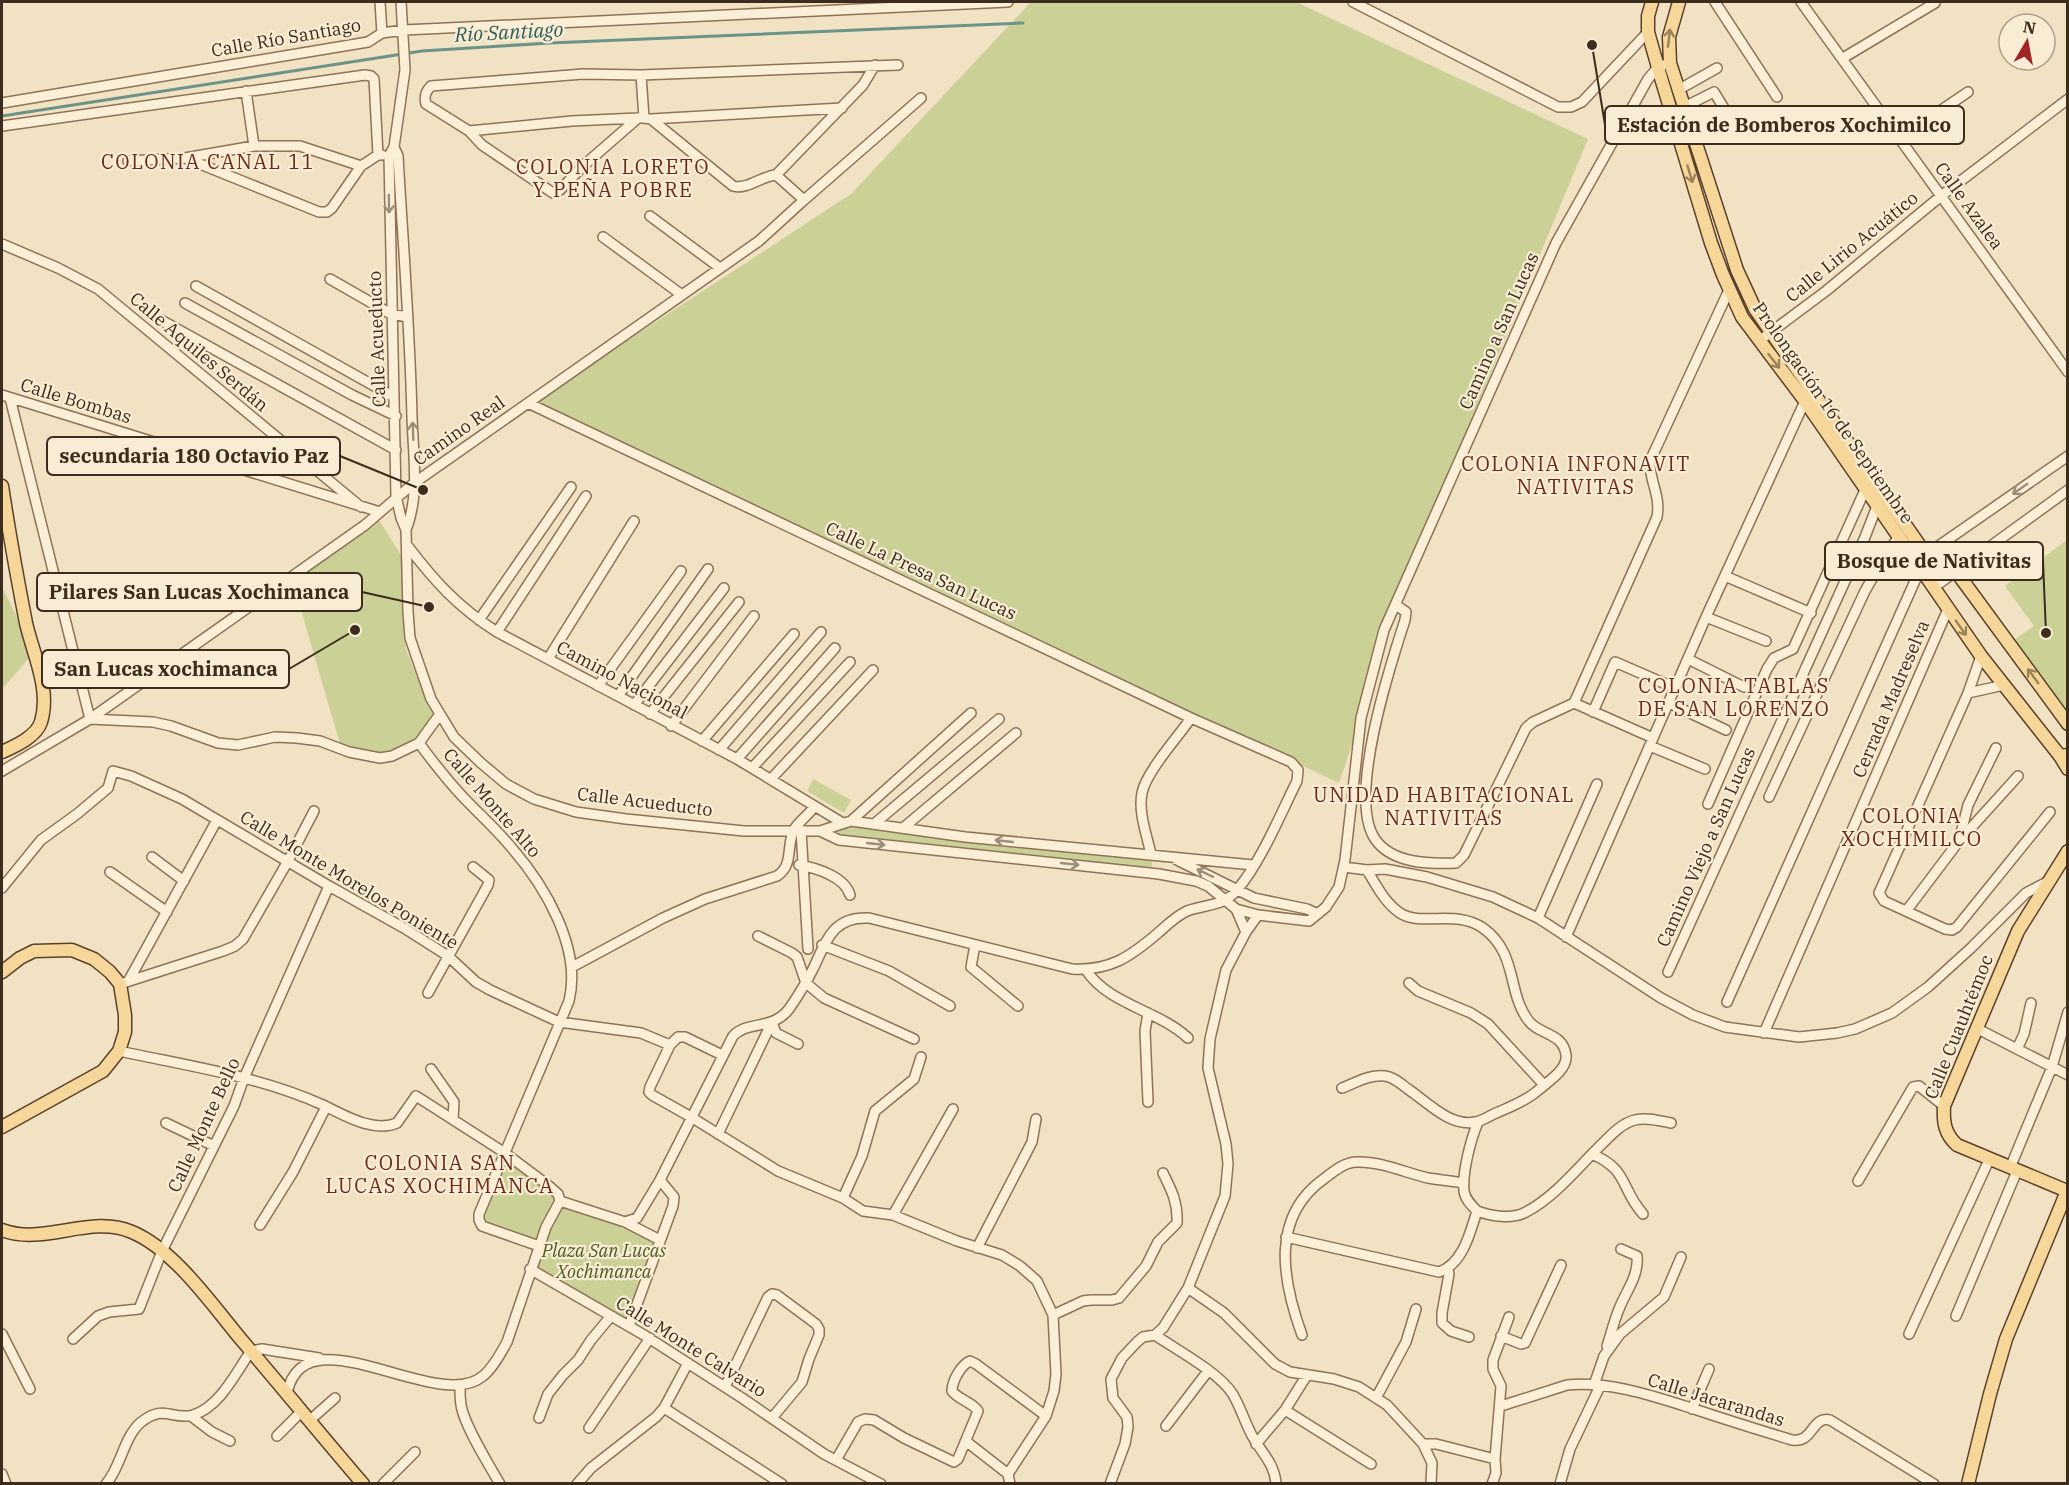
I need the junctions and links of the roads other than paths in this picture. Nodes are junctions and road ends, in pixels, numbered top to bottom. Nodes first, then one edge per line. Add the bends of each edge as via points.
1 (380, 2) edge
2 (399, 2) edge
3 (1008, 2) edge
4 (1353, 2) edge
5 (1652, 2) edge
6 (1679, 2) edge
7 (1715, 2) edge
8 (1801, 2) edge
9 (1935, 3) dead end
10 (777, 6) edge
11 (1647, 32) junction
12 (382, 33) junction
13 (404, 35) junction
14 (1843, 58) junction
15 (875, 65) junction
16 (898, 65) dead end
17 (1717, 68) dead end
18 (1665, 71) junction
19 (641, 75) junction
20 (1678, 90) junction
21 (246, 91) junction
22 (1968, 92) dead end
23 (1777, 97) dead end
24 (921, 98) dead end
25 (2067, 99) edge
26 (2, 103) edge
27 (1684, 107) junction
28 (842, 108) junction
29 (645, 118) junction
30 (1730, 118) dead end
31 (2, 126) edge
32 (469, 131) junction
33 (1900, 138) junction
34 (254, 146) junction
35 (378, 155) junction
36 (393, 156) junction
37 (185, 158) junction
38 (128, 161) dead end
39 (361, 166) junction
40 (776, 175) junction
41 (1941, 196) junction
42 (804, 200) junction
43 (650, 216) dead end
44 (603, 237) dead end
45 (2, 244) edge
46 (720, 268) junction
47 (330, 279) dead end
48 (196, 286) dead end
49 (1729, 290) junction
50 (682, 295) junction
51 (185, 303) dead end
52 (391, 314) junction
53 (408, 317) junction
54 (161, 320) dead end
55 (1770, 333) junction
56 (1759, 341) junction
57 (2067, 372) edge
58 (6, 397) edge
59 (394, 397) junction
60 (1805, 401) junction
61 (528, 403) junction
62 (396, 416) junction
63 (396, 450) junction
64 (2067, 456) edge
65 (414, 483) junction
66 (2, 486) edge
67 (571, 487) dead end
68 (1865, 490) junction
69 (2067, 490) edge
70 (396, 496) junction
71 (586, 496) dead end
72 (360, 507) junction
73 (1877, 507) junction
74 (381, 512) junction
75 (634, 521) dead end
76 (406, 530) junction
77 (1899, 537) junction
78 (407, 544) junction
79 (1928, 554) junction
80 (708, 569) dead end
81 (1921, 569) junction
82 (1955, 570) junction
83 (681, 571) dead end
84 (1725, 576) junction
85 (724, 588) dead end
86 (1933, 588) junction
87 (739, 602) dead end
88 (1396, 605) junction
89 (1948, 609) junction
90 (1811, 613) junction
91 (754, 616) dead end
92 (1706, 617) junction
93 (479, 620) junction
94 (498, 632) junction
95 (821, 632) dead end
96 (794, 634) dead end
97 (1766, 641) dead end
98 (835, 648) dead end
99 (1981, 656) junction
100 (548, 659) junction
101 (1688, 659) junction
102 (850, 662) dead end
103 (873, 670) dead end
104 (2004, 685) junction
105 (598, 686) junction
106 (1744, 687) dead end
107 (1675, 688) junction
108 (1968, 693) junction
109 (618, 696) junction
110 (1574, 703) junction
111 (1669, 703) junction
112 (634, 705) junction
113 (1593, 712) junction
114 (971, 713) dead end
115 (440, 714) junction
116 (650, 714) junction
117 (1191, 718) junction
118 (999, 719) dead end
119 (90, 720) junction
120 (2067, 724) edge
121 (671, 726) junction
122 (1725, 730) dead end
123 (1016, 732) dead end
124 (702, 741) junction
125 (1651, 742) junction
126 (419, 743) junction
127 (1996, 748) dead end
128 (719, 750) junction
129 (2, 752) edge
130 (2064, 756) edge
131 (737, 759) junction
132 (752, 768) junction
133 (1705, 769) dead end
134 (2067, 769) edge
135 (2, 771) edge
136 (2018, 776) dead end
137 (771, 779) junction
138 (1597, 784) dead end
139 (1769, 797) dead end
140 (1708, 804) dead end
141 (814, 807) junction
142 (314, 811) dead end
143 (2050, 812) dead end
144 (217, 820) junction
145 (846, 821) junction
146 (874, 824) junction
147 (903, 828) junction
148 (797, 830) junction
149 (820, 831) junction
150 (1959, 841) junction
151 (2067, 851) edge
152 (1158, 855) junction
153 (152, 857) dead end
154 (288, 861) junction
155 (788, 864) junction
156 (803, 866) junction
157 (1254, 866) junction
158 (473, 867) dead end
159 (1344, 867) junction
160 (1366, 870) junction
161 (110, 872) dead end
162 (1159, 874) junction
163 (184, 881) junction
164 (2049, 881) junction
165 (329, 886) junction
166 (2, 888) edge
167 (1237, 890) junction
168 (850, 895) dead end
169 (1226, 901) junction
170 (1278, 904) junction
171 (1236, 909) junction
172 (1906, 910) junction
173 (167, 912) junction
174 (1318, 914) junction
175 (1258, 915) junction
176 (1275, 917) junction
177 (1538, 918) junction
178 (1246, 932) junction
179 (758, 936) dead end
180 (1566, 937) junction
181 (822, 945) junction
182 (975, 945) junction
183 (808, 949) dead end
184 (448, 956) junction
185 (572, 967) junction
186 (1086, 970) junction
187 (2, 972) edge
188 (1668, 972) dead end
189 (125, 982) junction
190 (806, 983) junction
191 (1409, 983) dead end
192 (428, 993) dead end
193 (1727, 1002) dead end
194 (2031, 1003) dead end
195 (950, 1006) dead end
196 (1018, 1006) dead end
197 (2067, 1012) edge
198 (1148, 1013) junction
199 (559, 1022) junction
200 (772, 1022) junction
201 (1976, 1028) junction
202 (1764, 1033) junction
203 (1188, 1038) dead end
204 (914, 1039) dead end
205 (798, 1044) dead end
206 (670, 1045) junction
207 (2017, 1049) junction
208 (119, 1051) junction
209 (722, 1054) junction
210 (921, 1057) dead end
211 (2052, 1067) junction
212 (431, 1069) dead end
213 (2067, 1075) edge
214 (244, 1078) junction
215 (1544, 1085) junction
216 (1342, 1088) dead end
217 (1148, 1102) dead end
218 (1944, 1106) junction
219 (326, 1107) junction
220 (953, 1109) dead end
221 (691, 1117) junction
222 (453, 1119) junction
223 (1036, 1119) dead end
224 (1479, 1122) junction
225 (166, 1123) dead end
226 (1671, 1124) dead end
227 (2, 1126) edge
228 (718, 1134) junction
229 (214, 1146) junction
230 (505, 1153) junction
231 (1592, 1154) junction
232 (1989, 1160) junction
233 (2014, 1170) junction
234 (1163, 1173) dead end
235 (660, 1180) junction
236 (1858, 1181) dead end
237 (1464, 1183) junction
238 (2067, 1191) edge
239 (843, 1198) junction
240 (560, 1201) junction
241 (1477, 1211) junction
242 (1643, 1214) dead end
243 (893, 1215) junction
244 (625, 1222) junction
245 (260, 1226) dead end
246 (2, 1230) edge
247 (1286, 1237) junction
248 (660, 1240) junction
249 (539, 1246) junction
250 (976, 1248) junction
251 (1621, 1249) dead end
252 (162, 1251) junction
253 (1681, 1257) dead end
254 (1561, 1265) dead end
255 (530, 1269) junction
256 (1448, 1269) junction
257 (1188, 1288) junction
258 (1416, 1309) dead end
259 (1053, 1315) junction
260 (612, 1316) junction
261 (1956, 1316) dead end
262 (1509, 1317) dead end
263 (629, 1326) junction
264 (2, 1334) edge
265 (1909, 1334) dead end
266 (1155, 1335) junction
267 (1302, 1335) dead end
268 (1502, 1336) junction
269 (1469, 1337) dead end
270 (650, 1338) junction
271 (73, 1339) dead end
272 (251, 1351) junction
273 (1604, 1356) junction
274 (320, 1359) junction
275 (688, 1363) junction
276 (1709, 1369) dead end
277 (1208, 1371) junction
278 (1308, 1375) junction
279 (1597, 1385) junction
280 (460, 1386) junction
281 (725, 1387) junction
282 (30, 1389) dead end
283 (286, 1393) junction
284 (335, 1398) dead end
285 (1376, 1398) junction
286 (664, 1407) junction
287 (1501, 1407) junction
288 (1692, 1409) junction
289 (1285, 1410) junction
290 (191, 1416) junction
291 (1046, 1416) junction
292 (305, 1417) junction
293 (539, 1418) dead end
294 (771, 1418) junction
295 (1166, 1426) dead end
296 (590, 1428) dead end
297 (277, 1436) dead end
298 (230, 1441) dead end
299 (967, 1442) junction
300 (1256, 1444) junction
301 (1423, 1444) junction
302 (415, 1452) dead end
303 (1495, 1459) junction
304 (836, 1460) junction
305 (1371, 1464) dead end
306 (2, 1474) edge
307 (1009, 1479) edge
308 (111, 1482) edge
309 (577, 1483) edge
310 (6, 1484) edge
311 (363, 1484) edge
312 (383, 1484) edge
313 (500, 1484) edge
314 (782, 1484) edge
315 (880, 1484) edge
316 (1110, 1484) edge
317 (1276, 1484) edge
318 (1431, 1484) edge
319 (1492, 1484) edge
320 (1560, 1484) edge
321 (1934, 1484) edge
322 (1968, 1484) edge

1 - 12 street
2 - 13 street, Calle Acueducto
3 - 10 street, Calle Río Santiago
4 - 11 street via 1558,107 1582,102
5 - 11 main road
18 -> 6 main road
7 - 23 street
8 - 14 street, Calle Azalea
9 - 14 street
10 - 13 street, Calle Río Santiago
11 - 18 main road
12 - 13 street, Calle Río Santiago
12 - 26 street, Calle Río Santiago via 368,42
13 - 36 street, Calle Acueducto via 405,70
14 - 33 street, Calle Azalea
15 - 16 street
15 - 19 street
15 - 28 street
17 - 20 street
18 - 20 main road, Prolongación 16 de Septiembre
18 -> 49 main road, Prolongación 16 de Septiembre via 1702,214
18 - 88 street, Camino a San Lucas via 1648,79 1556,243
19 - 29 street
19 - 32 street via 583,74 431,86 426,104
20 - 27 main road, Prolongación 16 de Septiembre
21 - 31 street
21 - 34 street
21 - 35 street via 371,76
22 - 33 street
24 - 42 street, Camino Real
25 - 41 street, Calle Lirio Acuático
27 - 30 street via 1714,92
27 - 55 main road, Prolongación 16 de Septiembre via 1742,284
28 - 29 street
28 - 40 street
29 - 32 street
29 - 32 street via 553,193 482,146
29 - 40 street via 733,186 744,187
33 - 41 street, Calle Azalea
34 - 37 street
34 - 39 street via 300,146
35 - 36 street
35 - 39 street
36 -> 52 street, Calle Acueducto
36 - 53 street, Calle Acueducto
37 - 38 street
37 - 39 street via 319,212 332,208
40 - 42 street
41 - 55 street, Calle Lirio Acuático
41 - 57 street, Calle Azalea
42 - 46 street, Camino Real via 759,241
43 - 46 street
44 - 50 street
45 - 72 street, Calle Aquiles Serdán via 98,289
46 - 50 street, Camino Real
47 - 52 street
48 - 59 street
49 - 56 main road, Prolongación 16 de Septiembre
49 - 110 street via 1650,461 1659,506 1657,517
50 - 61 street, Camino Real
51 - 62 street
52 - 53 street
52 - 59 street, Calle Acueducto
65 -> 53 street, Calle Acueducto
54 - 63 street
55 - 56 street, Calle Lirio Acuático
55 - 79 main road, Prolongación 16 de Septiembre
56 -> 60 main road, Prolongación 16 de Septiembre
58 - 72 street, Calle Bombas
58 - 119 street
59 - 62 street, Calle Acueducto
60 - 68 main road, Prolongación 16 de Septiembre
60 - 84 street
61 - 65 street, Camino Real
61 - 117 street, Calle La Presa San Lucas
62 - 63 street, Calle Acueducto
63 - 70 street, Calle Acueducto
64 -> 79 street
65 - 70 street, Camino Real
65 - 76 street, Calle Acueducto
66 - 129 main road via 45,704 40,725 21,743
67 - 93 street
68 - 73 main road, Prolongación 16 de Septiembre
68 - 90 street
69 - 82 street
70 - 74 street, Camino Real
70 - 76 street, Calle Acueducto
71 - 94 street
72 - 74 street, Calle Bombas
73 - 77 main road, Prolongación 16 de Septiembre
73 - 188 street, Camino Viejo a San Lucas
74 - 119 street, Camino Real
75 - 100 street
76 - 78 street, Calle Acueducto
77 - 81 main road, Prolongación 16 de Septiembre
77 - 139 street via 1864,591
78 - 93 street, Camino Nacional via 452,600
78 - 115 street, Calle Acueducto via 410,638
79 - 81 street
79 - 82 main road, Prolongación 16 de Septiembre via 1936,569
80 - 109 street
81 - 86 main road, Prolongación 16 de Septiembre
81 - 193 street
82 - 86 street
120 -> 82 main road
83 - 105 street
84 - 90 street
84 - 92 street
85 - 112 street
86 - 89 main road, Prolongación 16 de Septiembre
87 - 116 street
88 - 110 street via 1406,612 1405,620 1379,709 1366,788 1368,819 1375,839 1398,857 1423,862 1460,860 1526,728
88 - 159 street, Camino a San Lucas via 1384,630 1361,718
89 -> 99 main road, Prolongación 16 de Septiembre
89 - 202 street, Cerrada Madreselva
90 - 140 street via 1793,649 1774,658 1767,669
91 - 121 street
92 - 97 street
92 - 101 street
93 - 94 street, Camino Nacional
94 - 100 street, Camino Nacional
95 - 128 street
96 - 124 street
98 - 131 street
99 - 104 main road, Prolongación 16 de Septiembre
99 - 108 street
100 - 105 street, Camino Nacional
101 - 106 street
101 - 107 street
102 - 132 street
103 - 137 street
104 - 108 street
104 - 130 main road, Prolongación 16 de Septiembre
105 - 109 street, Camino Nacional
107 - 111 street
107 - 113 street via 1615,662
108 - 172 street via 1879,893 1884,901
109 - 112 street, Camino Nacional
110 - 113 street
111 - 122 street
111 - 125 street
112 - 116 street, Camino Nacional
113 - 125 street
114 - 145 street
115 - 126 street, Calle Monte Alto
115 - 148 street, Calle Acueducto via 454,737 481,763 506,784 534,799 576,812 626,819 744,831
116 - 121 street, Camino Nacional
117 - 152 street via 1146,780 1142,795 1142,807
117 - 157 street, Calle La Presa San Lucas via 1291,762 1298,770 1297,781
118 - 146 street
119 - 126 street, Calle Monte Alto via 153,722 238,746 275,737 320,741 380,758
119 - 135 street, Camino Real
121 - 124 street, Camino Nacional
123 - 147 street
124 - 128 street, Camino Nacional
125 - 133 street
125 - 180 street
126 - 185 street, Calle Monte Alto via 531,872 564,936
127 - 150 street via 1968,805
128 - 131 street, Camino Nacional
130 - 134 main road
131 - 132 street, Camino Nacional
132 - 137 street, Camino Nacional
136 - 150 street
137 - 141 street, Camino Nacional
138 - 177 street
141 - 145 street, Camino Nacional
141 - 148 street
142 - 154 street
143 - 172 street via 1957,927 1945,929
144 - 154 street, Calle Monte Morelos Poniente
144 - 163 street
144 - 166 street, Calle Monte Morelos Poniente via 174,795 113,771 108,788 41,840
145 - 146 street
145 - 149 street, Calle Acueducto
146 - 147 street
152 -> 147 street
148 - 149 street, Calle Acueducto
148 - 155 street
148 - 156 street
149 -> 162 street, Calle Acueducto via 839,840
150 - 172 street
151 - 164 main road, Calle Cuauhtémoc
152 - 157 street
152 - 162 street
167 -> 152 street
153 - 163 street
154 - 165 street, Calle Monte Morelos Poniente
154 - 189 street via 249,931 235,946
155 - 156 street
155 - 185 street via 777,876 705,899
156 - 168 street via 840,880
156 - 183 street
157 - 167 street
158 - 184 street via 489,880 488,885
159 - 160 street
159 - 174 street, Camino a San Lucas via 1339,886
160 - 177 street via 1385,869 1438,879 1493,897
160 - 215 street via 1388,903 1400,913 1408,917 1459,918 1492,935 1506,957 1528,1022 1563,1045 1565,1064
161 - 173 street
162 - 169 street, Calle Acueducto via 1196,881
163 - 173 street
164 - 201 main road, Calle Cuauhtémoc via 2018,931
164 - 202 street via 2026,893 1928,987 1892,1013 1837,1033 1799,1037
165 - 184 street, Calle Monte Morelos Poniente
165 - 214 street, Calle Monte Bello
167 - 169 street
167 - 170 street
169 - 171 street, Calle Acueducto
169 - 186 street via 1188,911 1125,959
170 - 174 street
170 - 176 street
171 - 175 street
171 - 178 street
173 - 189 street
174 - 176 street via 1309,921
175 - 176 street
175 - 178 street
177 - 180 street
178 - 257 street via 1226,970 1208,1068 1226,1144 1228,1181 1214,1229
179 - 190 street via 797,957
180 - 202 street via 1693,1015 1725,1027
181 - 182 street via 834,929 860,918
181 - 190 street
181 - 195 street via 889,971
182 - 186 street
182 - 196 street via 971,967
184 - 192 street
184 - 199 street, Calle Monte Morelos Poniente via 476,982
185 - 199 street, Calle Monte Alto via 573,986
186 - 198 street via 1095,984
187 - 189 main road via 34,951 72,951 94,959
189 - 208 main road via 125,1032
190 - 200 street via 784,1014
190 - 204 street via 824,998
191 - 215 street via 1488,1024
194 - 207 street
197 - 211 street
198 - 203 street
198 - 217 street
199 - 206 street, Calle Monte Morelos Poniente via 641,1033
199 - 230 street, Calle Monte Alto
200 - 205 street via 776,1033
200 - 209 street via 738,1031
200 - 228 street
201 - 207 street
201 - 218 main road, Calle Cuauhtémoc
206 - 209 street, Calle Monte Morelos Poniente via 678,1037 685,1037
206 - 221 street via 649,1092
207 - 211 street
208 - 214 street
208 - 227 main road via 103,1071
209 - 221 street
210 - 239 street via 914,1079 875,1111 862,1156
211 - 213 street
211 - 233 street
212 - 222 street via 454,1102
214 - 219 street
214 - 229 street, Calle Monte Bello
215 - 224 street via 1528,1098
216 - 224 street via 1370,1077 1385,1076 1441,1114 1459,1121
218 - 232 main road, Calle Cuauhtémoc via 1944,1125 1951,1140
218 - 236 street via 1916,1085
219 - 222 street via 356,1121 392,1125 405,1114 416,1096
219 - 245 street
220 - 243 street
221 - 228 street
221 - 235 street
222 - 230 street
223 - 250 street via 1032,1142
224 - 237 street
225 - 229 street
226 - 231 street via 1651,1120 1628,1123
228 - 239 street via 778,1171
229 - 252 street, Calle Monte Bello
230 - 240 street via 549,1186
230 - 249 street via 478,1220 482,1226
231 - 241 street via 1525,1213 1503,1216
231 - 242 street via 1619,1172
232 - 233 main road, Calle Cuauhtémoc
232 - 265 street
233 - 238 main road, Calle Cuauhtémoc
233 - 261 street
234 - 259 street via 1175,1196 1177,1223 1158,1242 1146,1266 1119,1298 1083,1301
235 - 244 street via 637,1218
235 - 248 street via 674,1197 674,1206
237 - 241 street via 1464,1192
237 - 247 street via 1365,1162 1349,1163 1306,1192 1291,1218
238 - 322 main road via 2006,1339
239 - 243 street via 863,1211
240 - 244 street
240 - 249 street
241 - 256 street via 1465,1245
243 - 250 street
244 - 248 street
246 - 252 main road via 29,1236 116,1228 131,1231
247 - 256 street via 1423,1269
247 - 267 street via 1286,1269
248 - 263 street
249 - 255 street
250 - 259 street via 1011,1259 1037,1281
251 - 273 street via 1637,1256 1637,1263
252 - 271 street, Calle Monte Bello via 139,1309 98,1316
252 - 272 main road
253 - 273 street via 1664,1297 1620,1334
254 - 268 street via 1526,1343
255 - 260 street, Calle Monte Calvario
255 - 280 street via 499,1356 483,1377
256 - 269 street via 1442,1323
257 - 266 street
257 - 278 street via 1224,1313 1275,1364
258 - 285 street via 1406,1342
259 - 291 street via 1056,1374
260 - 263 street, Calle Monte Calvario
260 - 293 street via 548,1394
262 - 268 street
263 - 270 street, Calle Monte Calvario
264 - 282 street
266 - 277 street
266 - 316 street via 1137,1342 1122,1358 1111,1379 1113,1398 1128,1427
268 - 287 street via 1493,1360 1493,1370 1502,1386
270 - 275 street, Calle Monte Calvario
270 - 296 street
272 - 274 street via 262,1349
272 - 283 main road
272 - 290 street via 219,1397
273 - 279 street
274 - 280 street
274 - 283 street via 299,1369
275 - 281 street, Calle Monte Calvario
275 - 286 street
276 - 288 street
277 - 295 street
277 - 300 street via 1232,1392
278 - 285 street via 1347,1382
278 - 289 street
279 - 287 street, Calle Jacarandas via 1566,1385
279 - 288 street, Calle Jacarandas
279 - 320 street
280 - 313 street via 464,1416
281 - 294 street, Calle Monte Calvario
281 - 294 street via 768,1297 777,1295 816,1324 819,1335 802,1382
283 - 292 main road
284 - 292 street
285 - 301 street
286 - 309 street
286 - 314 street
287 - 303 street
288 - 321 street, Calle Jacarandas via 1799,1442 1819,1422 1830,1420
289 - 300 street
289 - 305 street
290 - 298 street
290 - 308 street via 158,1412 138,1424
291 - 299 street via 970,1362 964,1364 952,1387 956,1396 978,1411
291 - 307 street
292 - 297 street
292 - 311 main road
294 - 304 street, Calle Monte Calvario
299 - 304 street via 954,1462 874,1420 862,1419
299 - 307 street
300 - 317 street via 1274,1469
301 - 303 street
301 - 318 street via 1432,1463
302 - 312 street
303 - 319 street
304 - 315 street, Calle Monte Calvario
306 - 310 street

